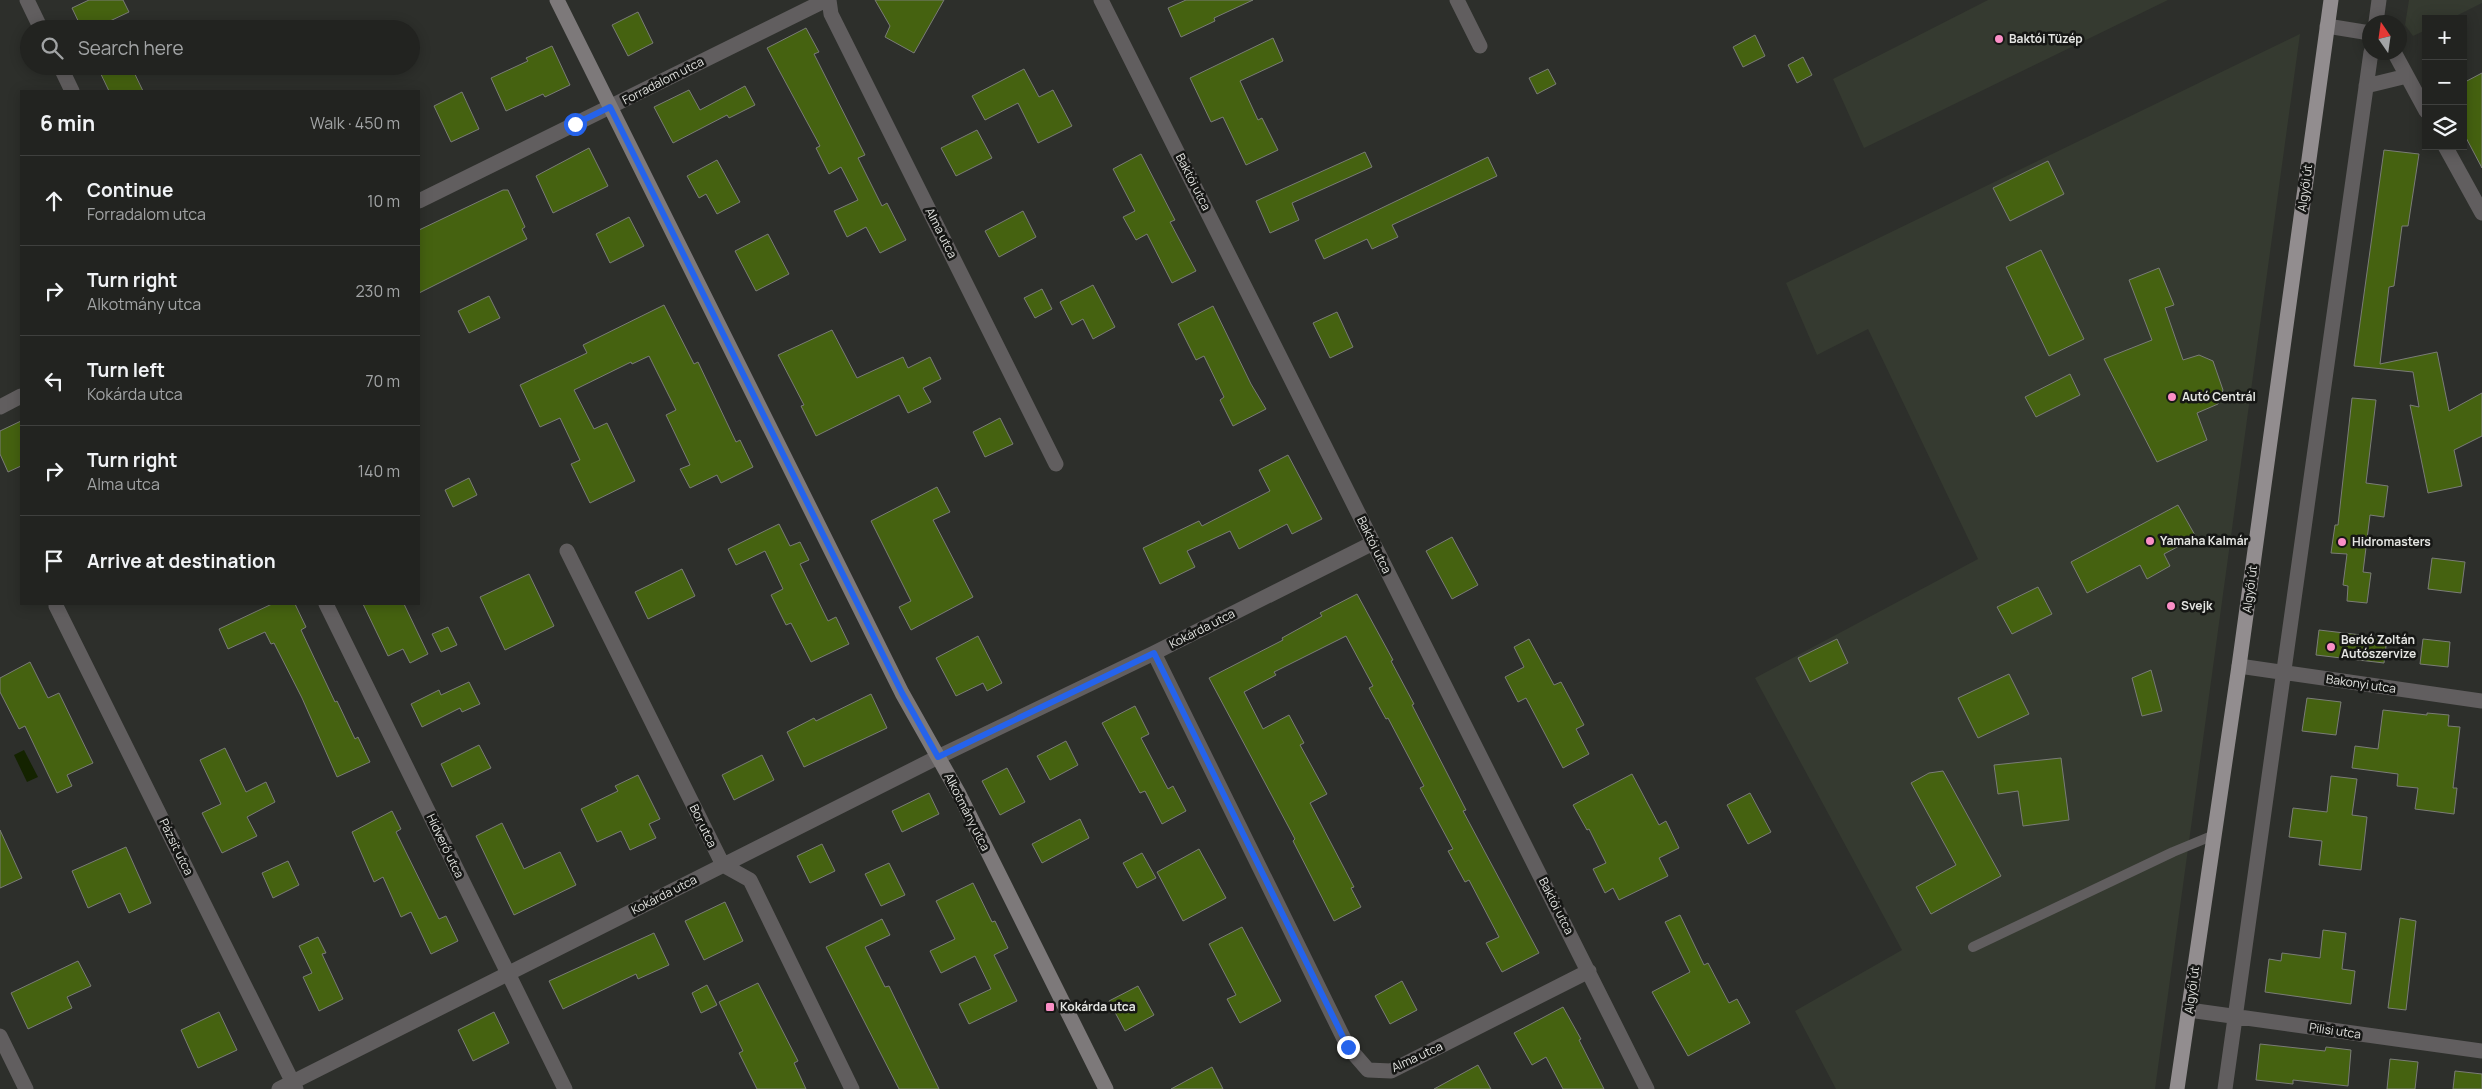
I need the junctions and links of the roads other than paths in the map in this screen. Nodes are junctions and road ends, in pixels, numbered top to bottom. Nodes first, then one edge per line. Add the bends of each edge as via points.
1 (27, 0) edge
2 (557, 0) edge
3 (827, 0) edge
4 (1102, 0) edge
5 (1457, 0) edge
6 (2331, 0) edge
7 (2380, 0) edge
8 (2377, 15) edge
9 (37, 20) edge
10 (2327, 26) junction
11 (2362, 32) edge
12 (1480, 46) dead end
13 (2370, 60) edge
14 (2398, 60) edge
15 (64, 75) edge
16 (2407, 76) junction
17 (2366, 86) junction
18 (72, 90) edge
19 (2423, 105) edge
20 (610, 107) junction
21 (2447, 150) edge
22 (420, 201) edge
23 (2482, 213) edge
24 (20, 397) edge
25 (0, 407) edge
26 (1056, 464) dead end
27 (1373, 543) junction
28 (567, 551) dead end
29 (326, 605) edge
30 (56, 606) dead end
31 (1154, 653) junction
32 (2239, 666) junction
33 (2282, 673) junction
34 (2482, 701) edge
35 (938, 757) junction
36 (2214, 836) junction
37 (723, 865) junction
38 (1972, 947) dead end
39 (1588, 971) junction
40 (507, 973) junction
41 (2189, 1010) junction
42 (2235, 1016) junction
43 (0, 1036) edge
44 (2482, 1051) edge
45 (294, 1086) edge
46 (26, 1089) edge
47 (279, 1089) edge
48 (565, 1089) edge
49 (852, 1089) edge
50 (1106, 1089) edge
51 (1646, 1089) edge
52 (2177, 1089) edge
53 (2224, 1089) edge

1 - 9 street
2 - 20 street, Alkotmány utca
3 - 20 street, Forradalom utca
3 - 26 street, Alma utca via 831,14
4 - 27 street, Baktói utca
5 - 12 street
6 - 10 main road, Algyői út
7 - 8 street
10 - 11 street
10 - 32 main road, Algyői út
13 - 17 street
14 - 16 street
15 - 18 street
16 - 17 street
16 - 19 street
17 - 33 street
20 - 22 street, Forradalom utca
20 - 35 street, Alkotmány utca via 898,684
21 - 23 street
24 - 25 street
27 - 31 street, Kokárda utca
27 - 39 street, Baktói utca
28 - 37 street, Bor utca
29 - 40 street, Hídverő utca
30 - 45 street, Pázsit utca
31 - 35 street, Kokárda utca
31 - 39 street, Alma utca via 1348,1047 1368,1070 1390,1071
32 - 33 street, Bakonyi utca
32 - 36 main road, Algyői út
33 - 34 street, Bakonyi utca
33 - 42 street
35 - 37 street, Kokárda utca
35 - 50 street, Alkotmány utca
36 - 38 lane
36 - 41 main road, Algyői út
37 - 40 street, Kokárda utca
37 - 49 street via 750,880
39 - 51 street, Baktói utca
40 - 45 street, Kokárda utca
40 - 48 street, Hídverő utca
41 - 42 street, Pilisi utca
41 - 52 main road, Algyői út
42 - 44 street, Pilisi utca
42 - 53 street
43 - 46 street
45 - 47 street, Kokárda utca

